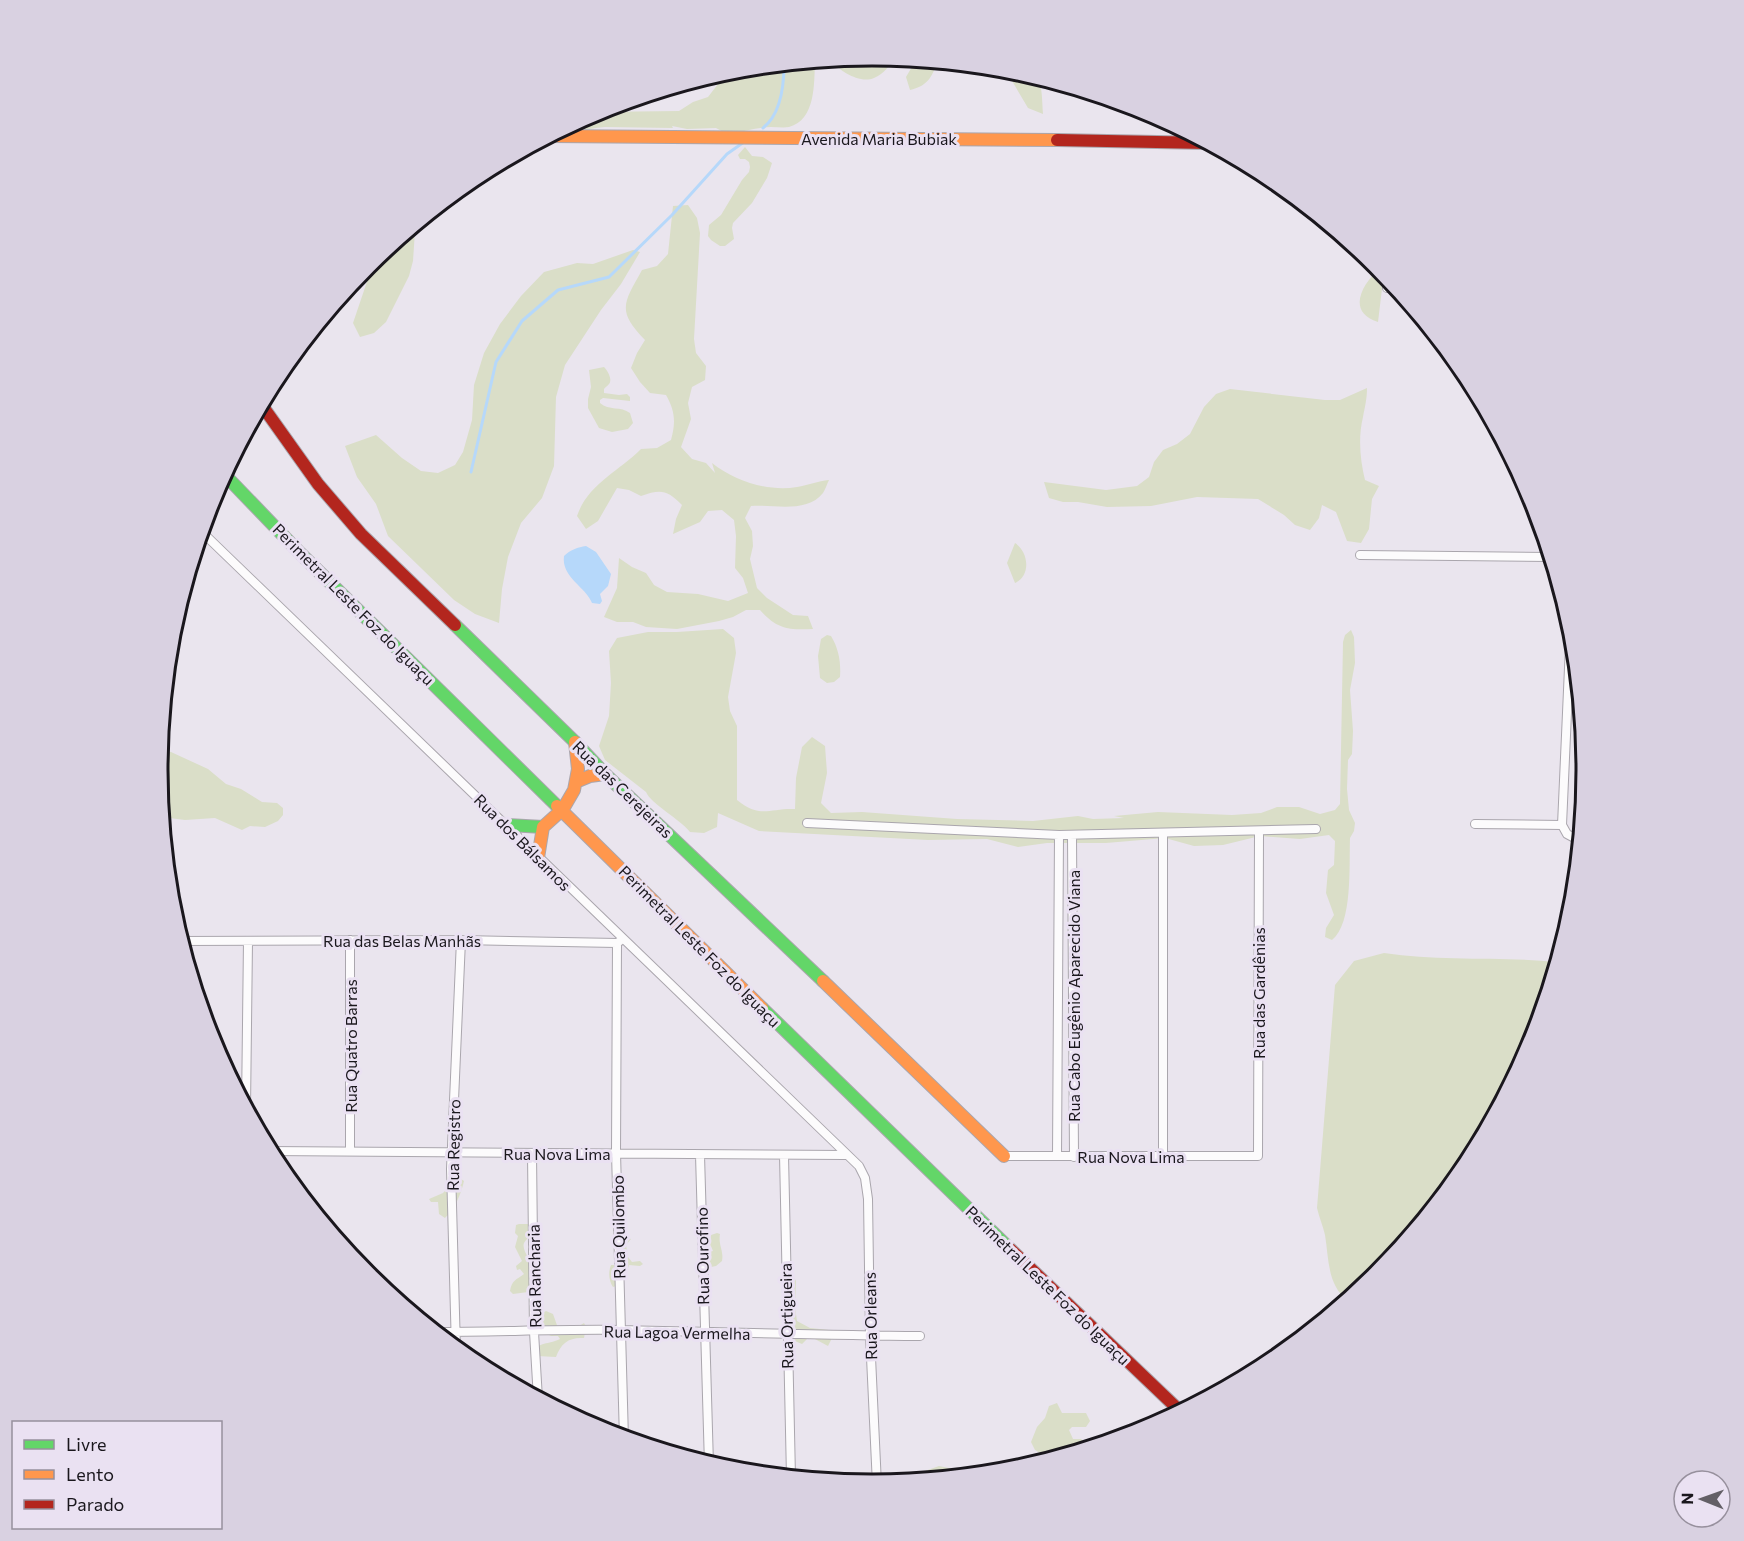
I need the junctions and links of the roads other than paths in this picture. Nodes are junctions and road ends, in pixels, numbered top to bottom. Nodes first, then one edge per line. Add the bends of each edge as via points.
1 (566, 136) edge
2 (1191, 143) edge
3 (266, 411) edge
4 (230, 481) edge
5 (208, 537) edge
6 (1360, 555) dead end
7 (1543, 557) edge
8 (1569, 671) edge
9 (575, 742) junction
10 (605, 774) junction
11 (578, 781) junction
12 (563, 811) junction
13 (807, 823) dead end
14 (1475, 824) dead end
15 (507, 825) junction
16 (1562, 825) junction
17 (543, 827) junction
18 (1316, 829) dead end
19 (1259, 831) junction
20 (1163, 833) junction
21 (1059, 835) junction
22 (1072, 835) junction
23 (1573, 837) edge
24 (538, 858) junction
25 (350, 940) junction
26 (460, 940) junction
27 (189, 941) edge
28 (248, 941) junction
29 (620, 941) junction
30 (246, 1094) edge
31 (279, 1151) edge
32 (350, 1151) junction
33 (452, 1152) junction
34 (616, 1153) junction
35 (532, 1154) junction
36 (700, 1155) junction
37 (784, 1155) junction
38 (845, 1155) junction
39 (1163, 1155) junction
40 (1004, 1156) joint
41 (1057, 1156) junction
42 (1258, 1156) joint
43 (1074, 1157) junction
44 (620, 1330) junction
45 (447, 1332) edge
46 (456, 1332) junction
47 (534, 1332) junction
48 (704, 1333) junction
49 (786, 1333) junction
50 (870, 1335) junction
51 (920, 1336) dead end
52 (456, 1338) edge
53 (537, 1390) edge
54 (1175, 1406) edge
55 (624, 1429) edge
56 (710, 1455) edge
57 (791, 1470) edge
58 (877, 1475) edge

1 - 2 main road, Avenida Maria Bubiak
3 - 9 main road, Rua das Cerejeiras via 318,484 361,534
4 - 12 main road, Perimetral Leste Foz do Iguaçu
5 - 15 street, Rua dos Bálsamos
6 - 7 street
8 - 16 street
9 - 10 main road, Rua das Cerejeiras
9 - 11 main road
10 - 11 main road
10 - 40 main road, Rua das Cerejeiras
11 - 12 main road
12 - 17 main road
12 - 54 main road, Perimetral Leste Foz do Iguaçu via 892,1136
13 - 21 street
14 - 16 street
15 - 17 main road
15 - 24 street, Rua dos Bálsamos
16 - 23 street
17 - 24 main road
18 - 19 street
19 - 20 street
19 - 42 street, Rua das Gardênias
20 - 22 street
20 - 39 street
21 - 22 street
21 - 41 street, Rua Cabo Eugênio Aparecido Viana
22 - 43 street, Rua Cabo Eugênio Aparecido Viana
24 - 29 street, Rua dos Bálsamos
25 - 26 street, Rua das Belas Manhãs
25 - 28 street, Rua das Belas Manhãs
25 - 32 street, Rua Quatro Barras
26 - 29 street, Rua das Belas Manhãs
26 - 33 street, Rua Registro
27 - 28 street, Rua das Belas Manhãs
28 - 30 street
29 - 34 street, Rua Quilombo
29 - 38 street, Rua dos Bálsamos
31 - 32 street, Rua Nova Lima
32 - 33 street, Rua Nova Lima
33 - 35 street, Rua Nova Lima
33 - 46 street, Rua Registro
34 - 35 street, Rua Nova Lima
34 - 36 street, Rua Nova Lima
34 - 44 street, Rua Quilombo
35 - 47 street, Rua Rancharia
36 - 37 street, Rua Nova Lima
36 - 48 street, Rua Ourofino
37 - 38 street, Rua Nova Lima
37 - 49 street, Rua Ortigueira
38 - 50 street, Rua Orleans via 866,1178
39 - 42 street, Rua Nova Lima
39 - 43 street, Rua Nova Lima
40 - 41 street, Rua Nova Lima
41 - 43 street, Rua Nova Lima
44 - 47 street, Rua Lagoa Vermelha
44 - 48 street, Rua Lagoa Vermelha
44 - 55 street, Rua Quilombo
45 - 46 street, Rua Lagoa Vermelha
46 - 47 street, Rua Lagoa Vermelha
46 - 52 street, Rua Registro
47 - 53 street, Rua Rancharia
48 - 49 street, Rua Lagoa Vermelha
48 - 56 street, Rua Ourofino
49 - 50 street, Rua Lagoa Vermelha
49 - 57 street, Rua Ortigueira
50 - 51 street, Rua Lagoa Vermelha
50 - 58 street, Rua Orleans

